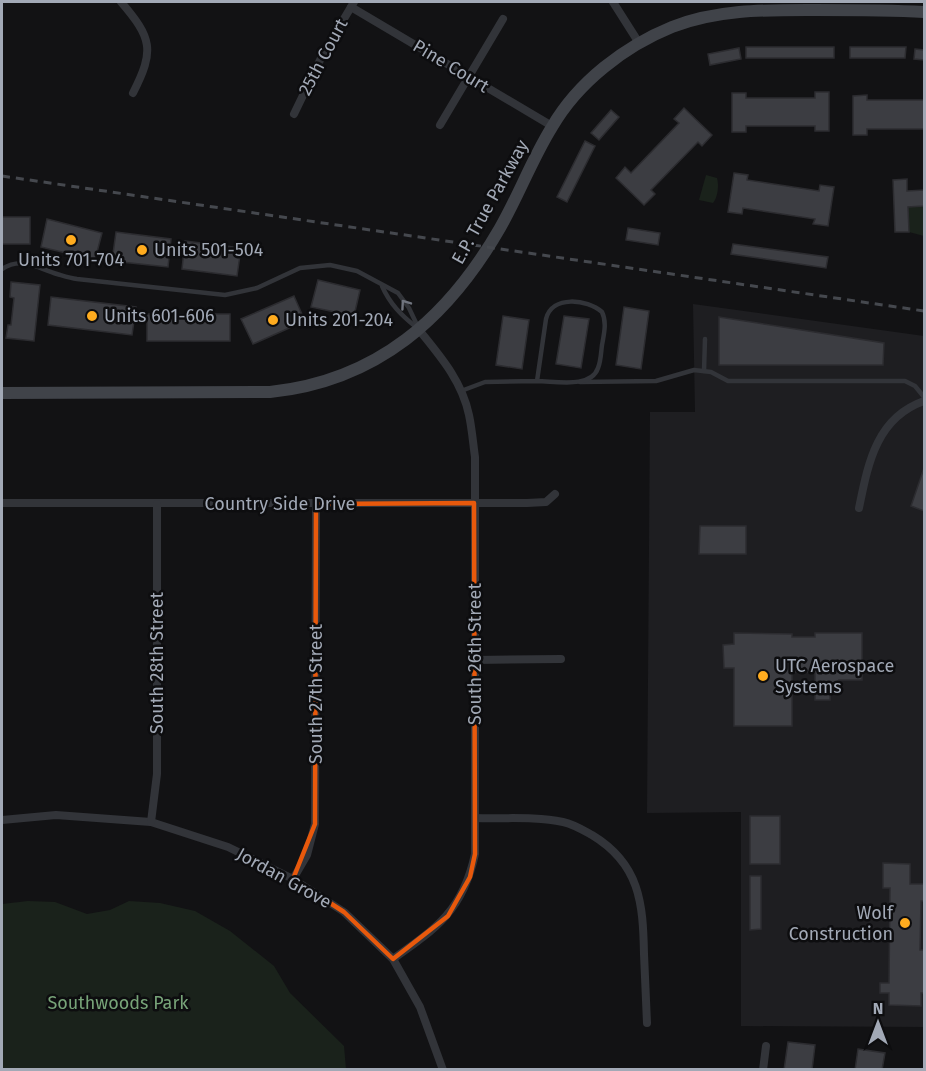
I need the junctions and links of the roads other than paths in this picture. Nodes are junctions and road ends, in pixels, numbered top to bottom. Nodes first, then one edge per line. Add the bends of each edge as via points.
1 (121, 2) edge
2 (613, 2) edge
3 (352, 4) edge
4 (763, 6) edge
5 (917, 9) edge
6 (503, 19) dead end
7 (639, 43) junction
8 (469, 76) junction
9 (133, 93) dead end
10 (294, 114) dead end
11 (440, 125) dead end
12 (552, 126) junction
13 (2, 269) edge
14 (382, 286) junction
15 (419, 330) junction
16 (705, 339) dead end
17 (704, 371) junction
18 (537, 381) junction
19 (580, 381) junction
20 (461, 391) junction
21 (2, 393) edge
22 (924, 399) edge
23 (555, 494) dead end
24 (2, 503) edge
25 (474, 503) junction
26 (157, 504) junction
27 (316, 504) junction
28 (859, 508) dead end
29 (561, 659) dead end
30 (475, 660) junction
31 (475, 819) junction
32 (2, 820) edge
33 (151, 822) junction
34 (292, 879) junction
35 (393, 959) junction
36 (646, 1023) dead end
37 (766, 1046) dead end
38 (443, 1070) edge
39 (763, 1070) edge

1 - 9 street via 137,20 147,40 145,70
2 - 7 street
3 - 8 street, Pine Court
3 - 10 street, 25th Court
4 - 5 main road, E.P. True Parkway
4 - 7 main road, E.P. True Parkway via 696,19
6 - 8 street
7 - 12 main road, E.P. True Parkway via 586,83
8 - 11 street
8 - 12 street, Pine Court
12 - 15 main road, E.P. True Parkway via 475,269
13 - 14 lane via 28,263 77,279 225,295 257,288 300,268 330,265 357,271
14 - 15 lane via 388,300
15 -> 14 lane via 398,293
15 - 20 street, South 26th Street via 446,362
15 - 21 main road, E.P. True Parkway via 362,368 286,390
16 - 17 lane
17 - 19 lane via 685,371 656,381
17 - 22 lane via 728,381 905,381 915,386
18 - 19 lane
18 - 19 lane via 548,311 554,304 569,302 598,308 604,317 598,370
18 - 20 lane via 485,381
20 - 25 street, South 26th Street via 469,414 475,457
22 - 28 street via 884,431 874,449
23 - 25 street, Country Side Drive via 546,502
24 - 26 street, Country Side Drive
25 - 27 street, Country Side Drive
25 - 30 street, South 26th Street
26 - 27 street, Country Side Drive
26 - 33 street, South 28th Street via 157,774
27 - 34 street, South 27th Street via 315,824 307,855
29 - 30 street
30 - 31 street, South 26th Street
31 - 35 street, South 26th Street via 475,854 461,895 448,916
31 - 36 street via 564,822 602,842 617,855 639,893 643,913
32 - 33 street, Jordan Grove via 56,815
33 - 34 street, Jordan Grove via 228,847
34 - 35 street, Jordan Grove via 344,912
35 - 38 street, Jordan Grove via 420,1007
37 - 39 street

